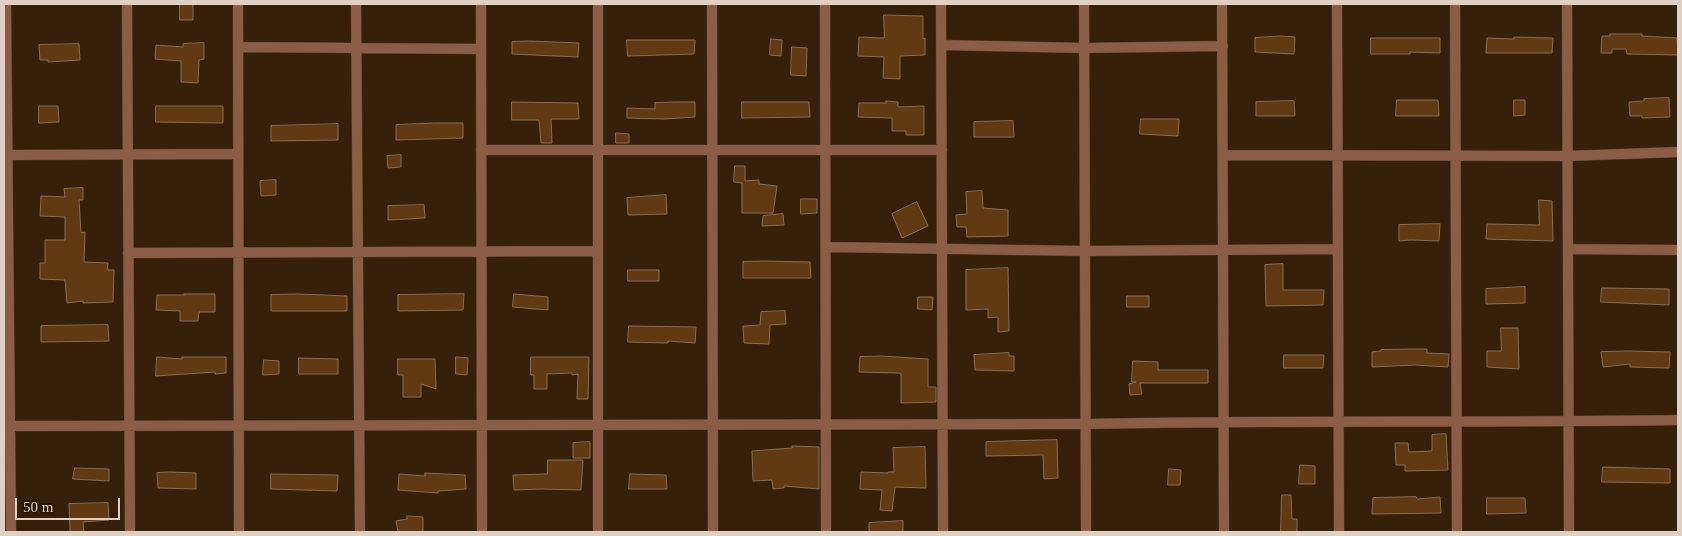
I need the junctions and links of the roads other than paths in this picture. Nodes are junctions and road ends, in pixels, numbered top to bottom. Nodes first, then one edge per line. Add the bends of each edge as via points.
1 (6, 4) edge
2 (127, 4) edge
3 (238, 4) edge
4 (356, 4) edge
5 (481, 4) edge
6 (598, 4) edge
7 (712, 4) edge
8 (825, 4) edge
9 (941, 4) edge
10 (1084, 4) edge
11 (1222, 4) edge
12 (1337, 4) edge
13 (1455, 4) edge
14 (1567, 4) edge
15 (941, 45) junction
16 (1222, 46) junction
17 (238, 47) junction
18 (356, 47) junction
19 (481, 48) junction
20 (1084, 48) junction
21 (481, 150) junction
22 (598, 150) junction
23 (942, 150) junction
24 (712, 151) junction
25 (826, 151) junction
26 (1678, 152) edge
27 (128, 154) junction
28 (238, 154) junction
29 (6, 155) edge
30 (1223, 155) junction
31 (1338, 155) junction
32 (1455, 155) junction
33 (1567, 156) junction
34 (826, 246) junction
35 (942, 249) junction
36 (1338, 249) junction
37 (1568, 249) junction
38 (1223, 250) junction
39 (1678, 250) edge
40 (1085, 251) junction
41 (238, 252) junction
42 (358, 252) junction
43 (482, 252) junction
44 (598, 252) junction
45 (128, 253) junction
46 (1678, 420) edge
47 (1224, 422) junction
48 (1339, 422) junction
49 (1456, 422) junction
50 (1568, 422) junction
51 (826, 424) junction
52 (942, 424) junction
53 (1087, 424) junction
54 (238, 425) junction
55 (359, 425) junction
56 (482, 425) junction
57 (598, 425) junction
58 (712, 425) junction
59 (7, 426) edge
60 (129, 426) junction
61 (11, 532) edge
62 (130, 532) edge
63 (239, 532) edge
64 (360, 532) edge
65 (482, 532) edge
66 (598, 532) edge
67 (713, 532) edge
68 (826, 532) edge
69 (943, 532) edge
70 (1086, 532) edge
71 (1224, 532) edge
72 (1339, 532) edge
73 (1457, 532) edge
74 (1569, 532) edge

1 - 29 street
2 - 27 street
3 - 17 street
4 - 18 street
5 - 19 street
6 - 22 street
7 - 24 street
8 - 25 street
9 - 15 street
10 - 20 street
11 - 16 street
12 - 31 street
13 - 32 street
14 - 33 street
15 - 20 street
15 - 23 street
16 - 20 street
16 - 30 street
17 - 18 street
17 - 28 street
18 - 19 street
18 - 42 street
19 - 21 street
20 - 40 street
21 - 22 street
21 - 43 street
22 - 24 street
22 - 44 street
23 - 25 street
23 - 35 street
24 - 25 street
24 - 58 street
25 - 34 street
26 - 33 street
27 - 28 street
27 - 29 street
27 - 45 street
28 - 41 street
29 - 59 street
30 - 31 street
30 - 38 street
31 - 32 street
31 - 36 street
32 - 33 street
32 - 49 street
33 - 37 street
34 - 35 street
34 - 51 street
35 - 40 street
35 - 52 street
36 - 38 street
36 - 48 street
37 - 39 street
37 - 50 street
38 - 40 street
38 - 47 street
40 - 53 street
41 - 42 street
41 - 45 street
41 - 54 street
42 - 43 street
42 - 55 street
43 - 44 street
43 - 56 street
44 - 57 street
45 - 60 street
46 - 50 street
47 - 48 street
47 - 53 street
47 - 71 street
48 - 49 street
48 - 72 street
49 - 50 street
49 - 73 street
50 - 74 street
51 - 52 street
51 - 58 street
51 - 68 street
52 - 53 street
52 - 69 street
53 - 70 street
54 - 55 street
54 - 60 street
54 - 63 street
55 - 56 street
55 - 64 street
56 - 57 street
56 - 65 street
57 - 58 street
57 - 66 street
58 - 67 street
59 - 60 street
59 - 61 street
60 - 62 street

